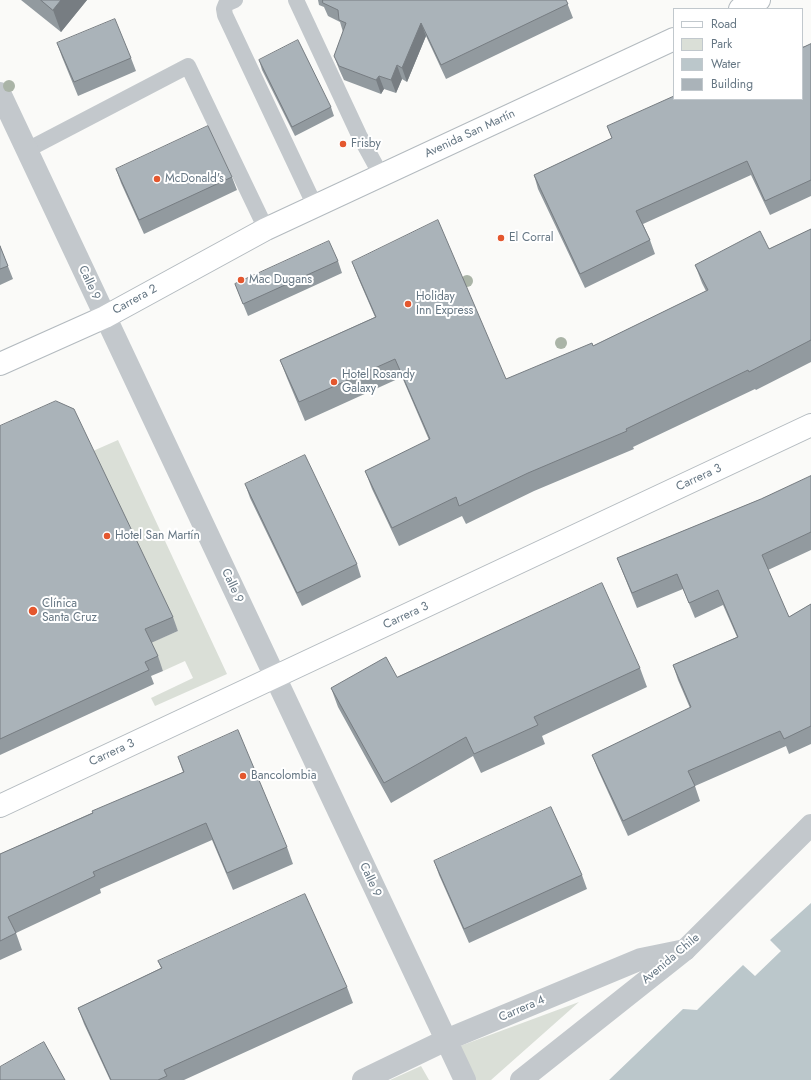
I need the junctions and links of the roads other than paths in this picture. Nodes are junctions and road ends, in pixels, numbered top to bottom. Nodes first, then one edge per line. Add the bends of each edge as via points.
1 (235, 0) edge
2 (296, 0) edge
3 (759, 0) edge
4 (742, 8) edge
5 (673, 40) edge
6 (0, 93) edge
7 (27, 150) junction
8 (381, 175) junction
9 (315, 206) junction
10 (266, 229) junction
11 (105, 317) junction
12 (0, 364) edge
13 (811, 425) edge
14 (275, 678) junction
15 (0, 806) edge
16 (811, 825) edge
17 (685, 950) junction
18 (446, 1040) junction
19 (363, 1080) edge
20 (465, 1080) edge
21 (521, 1080) edge

1 - 9 lane via 226,4 225,15
2 - 8 lane via 359,135
3 - 4 main road
5 - 8 main road, Avenida San Martín
6 - 7 street, Calle 9
7 - 10 lane via 188,66
7 - 11 street, Calle 9
8 - 9 main road, Avenida San Martín
9 - 10 main road, Avenida San Martín
10 - 11 main road, Carrera 2
11 - 12 main road, Carrera 2
11 - 14 street, Calle 9
13 - 14 main road, Carrera 3
14 - 15 main road, Carrera 3
14 - 18 street, Calle 9
16 - 17 street, Avenida Chile
17 - 18 street, Carrera 4 via 642,959
17 - 21 street, Avenida Chile
18 - 19 street, Carrera 4
18 - 20 street, Calle 9

